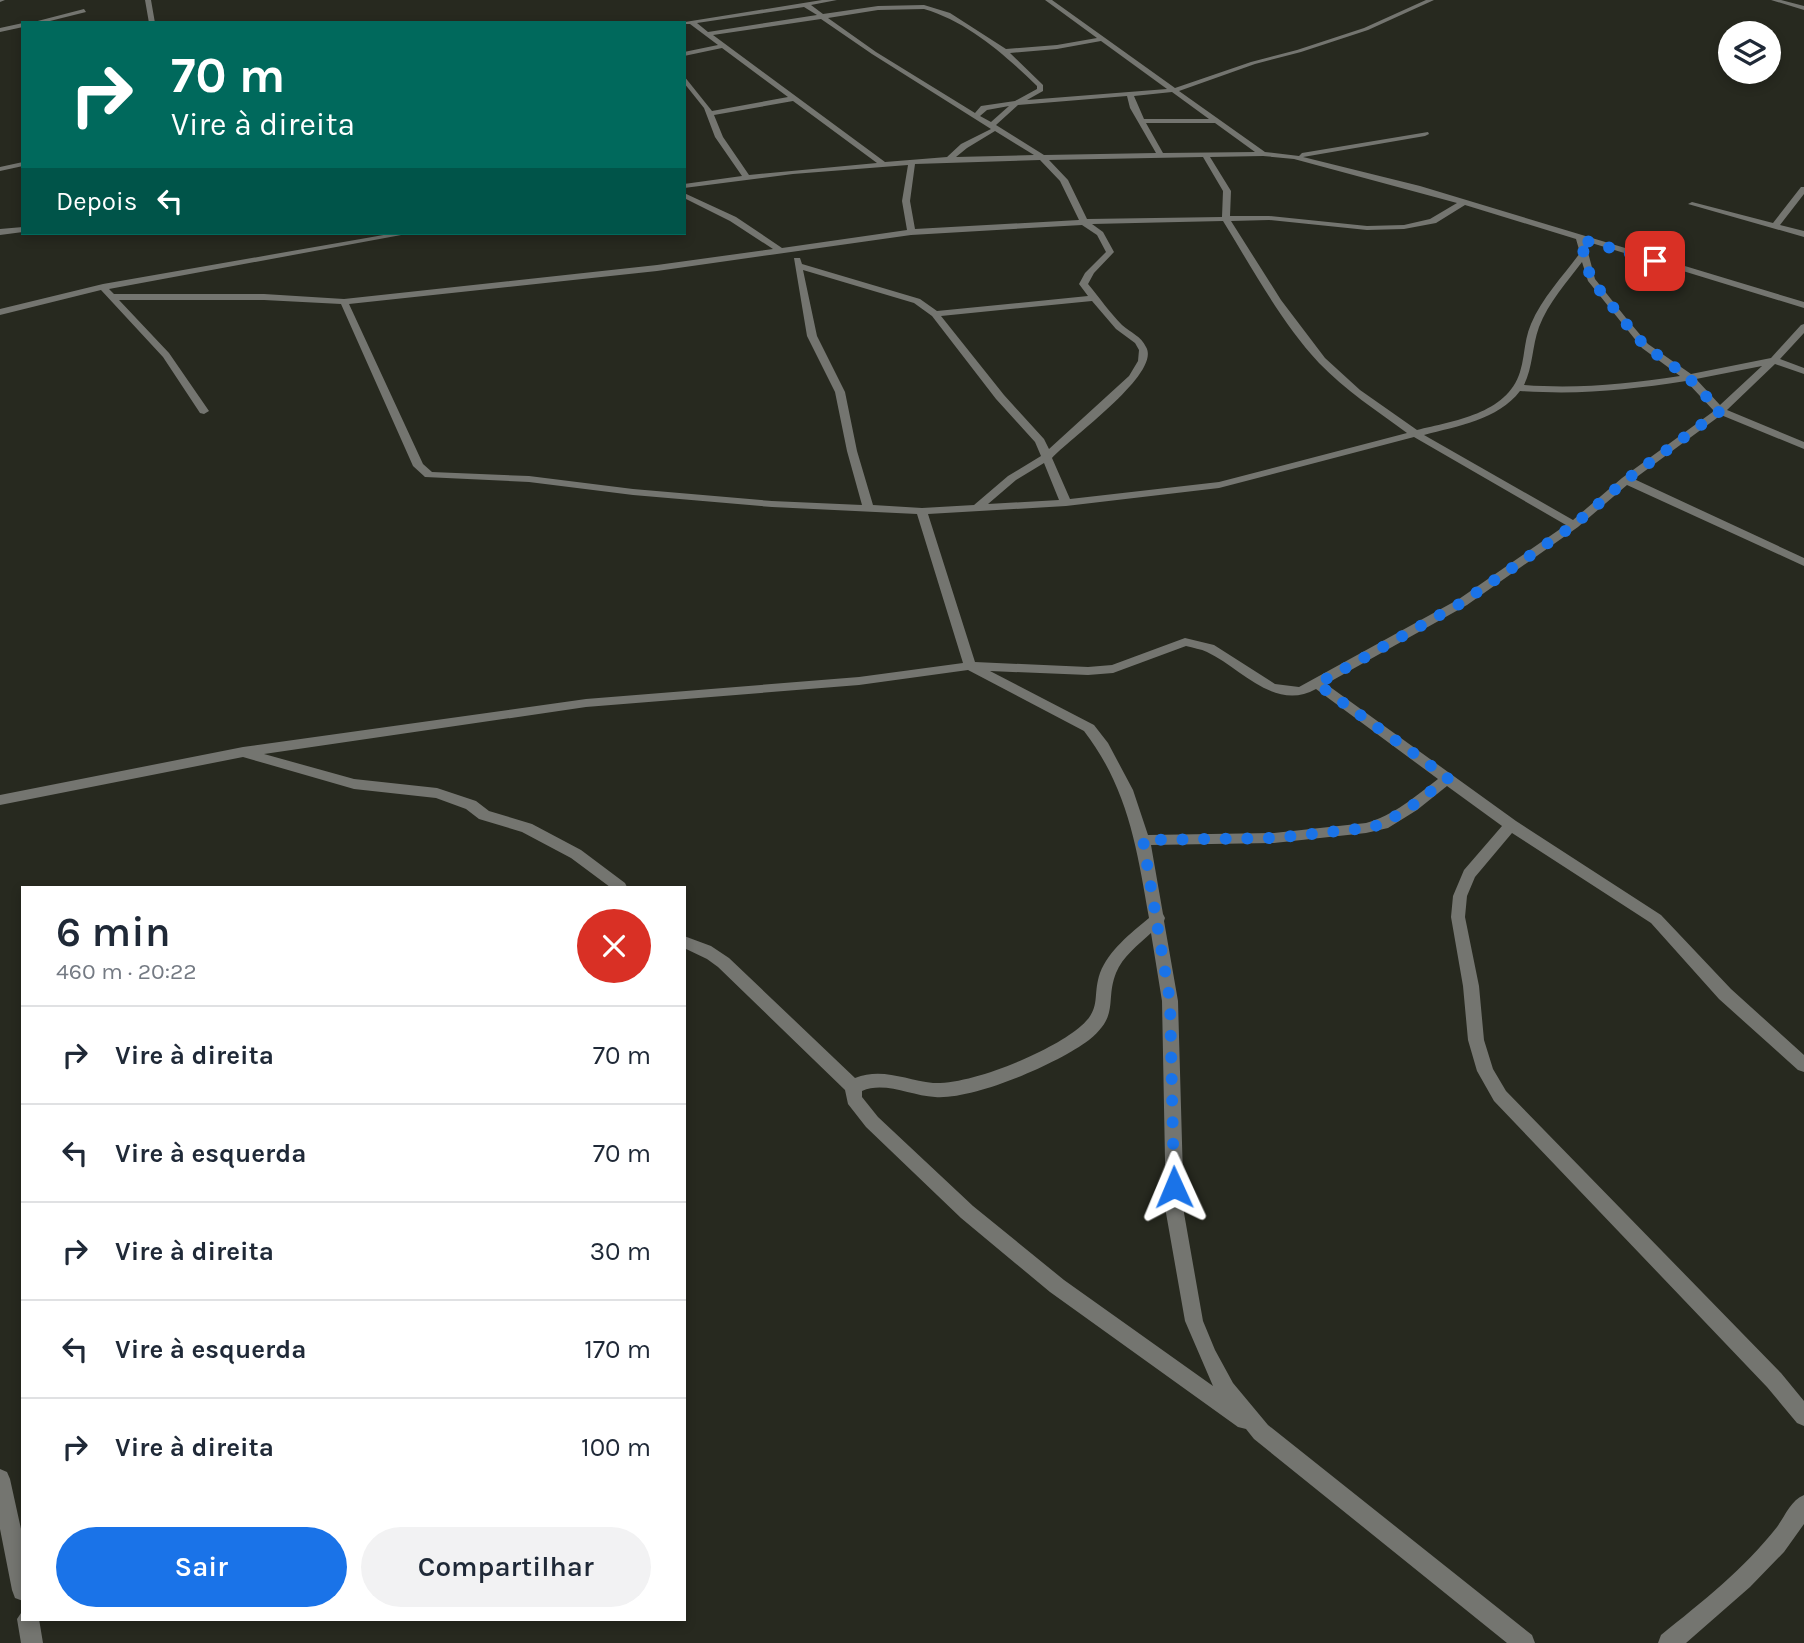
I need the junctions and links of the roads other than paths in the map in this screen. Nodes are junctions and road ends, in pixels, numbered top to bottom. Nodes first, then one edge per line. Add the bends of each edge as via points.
1 (148, 0) edge
2 (834, 0) edge
3 (921, 0) edge
4 (1048, 0) edge
5 (1431, 0) edge
6 (1774, 0) edge
7 (806, 5) junction
8 (1804, 8) edge
9 (936, 9) junction
10 (84, 11) dead end
11 (822, 15) junction
12 (42, 21) edge
13 (152, 21) edge
14 (688, 23) edge
15 (21, 25) edge
16 (0, 30) edge
17 (707, 34) junction
18 (1101, 39) junction
19 (723, 46) junction
20 (1005, 51) junction
21 (686, 54) edge
22 (686, 81) edge
23 (1175, 90) junction
24 (1130, 94) junction
25 (796, 98) junction
26 (1015, 104) junction
27 (710, 114) junction
28 (976, 116) junction
29 (1142, 121) junction
30 (1218, 121) junction
31 (992, 128) junction
32 (1425, 135) dead end
33 (1263, 154) junction
34 (1161, 156) junction
35 (1206, 156) junction
36 (992, 157) junction
37 (1042, 157) junction
38 (1294, 157) junction
39 (949, 159) junction
40 (912, 162) junction
41 (882, 163) junction
42 (21, 164) edge
43 (0, 169) edge
44 (746, 177) junction
45 (686, 186) edge
46 (1804, 188) edge
47 (686, 196) edge
48 (1464, 202) junction
49 (1692, 204) dead end
50 (1226, 220) junction
51 (1084, 222) junction
52 (1774, 227) junction
53 (21, 229) edge
54 (0, 232) edge
55 (911, 232) junction
56 (1804, 234) edge
57 (397, 235) edge
58 (762, 238) junction
59 (1580, 239) junction
60 (793, 248) junction
61 (780, 250) junction
62 (757, 253) junction
63 (1584, 253) junction
64 (799, 266) junction
65 (103, 287) junction
66 (111, 297) junction
67 (1095, 298) junction
68 (344, 302) junction
69 (1804, 305) edge
70 (0, 312) edge
71 (934, 314) junction
72 (1804, 327) edge
73 (1774, 360) junction
74 (1804, 371) edge
75 (1687, 376) junction
76 (1518, 388) junction
77 (204, 411) dead end
78 (1720, 411) junction
79 (1415, 434) junction
80 (1804, 446) edge
81 (1048, 456) junction
82 (1626, 480) junction
83 (1066, 503) junction
84 (979, 506) junction
85 (869, 509) junction
86 (922, 511) junction
87 (1574, 525) junction
88 (1804, 562) edge
89 (970, 666) junction
90 (1317, 684) junction
91 (243, 752) junction
92 (1448, 778) junction
93 (0, 800) edge
94 (1511, 825) junction
95 (1143, 840) junction
96 (619, 886) edge
97 (1158, 918) junction
98 (686, 943) edge
99 (1804, 1065) edge
100 (853, 1087) junction
101 (1804, 1416) edge
102 (1261, 1432) junction
103 (0, 1479) edge
104 (1804, 1505) edge
105 (19, 1543) edge
106 (21, 1566) edge
107 (28, 1621) edge
108 (32, 1643) edge
109 (1524, 1643) edge
110 (1669, 1643) edge

1 - 13 street
2 - 7 street
3 - 9 street
4 - 18 street
5 - 23 street via 1366,29
6 - 8 street
7 - 11 street
7 - 14 street
9 - 11 street via 885,8
9 - 20 street
10 - 12 street
11 - 17 street
11 - 28 street
14 - 17 street
15 - 16 street
17 - 19 street
18 - 20 street
18 - 23 street
19 - 21 street
19 - 25 street
20 - 26 street via 1041,90
22 - 27 street
23 - 24 street
23 - 30 street
24 - 26 street
24 - 29 street
25 - 27 street
25 - 41 street
26 - 28 street via 988,106
26 - 31 street
27 - 44 street via 719,137
28 - 31 street
29 - 30 street
29 - 34 street
30 - 33 street
31 - 36 street
31 - 37 street
31 - 39 street
32 - 38 street
33 - 35 street
33 - 38 street
34 - 35 street
34 - 37 street
35 - 50 street via 1227,191
36 - 37 street
36 - 39 street
37 - 51 street via 1064,180
38 - 48 street
39 - 40 street
40 - 41 street
40 - 55 street via 906,201
41 - 44 street
42 - 43 street
44 - 45 street
46 - 52 street
47 - 58 street
48 - 50 street via 1433,221 1404,227
48 - 59 street
49 - 52 street
50 - 51 street
50 - 79 street via 1308,344 1357,392
51 - 55 street
51 - 67 street via 1100,234 1110,252 1085,275 1083,284
52 - 56 street
53 - 54 street
55 - 60 street
57 - 65 street
58 - 61 street
58 - 62 street
59 - 63 street
59 - 69 street
60 - 61 street
60 - 64 street
61 - 62 street
62 - 68 street via 580,278
63 - 75 street via 1591,279 1623,320 1645,346
63 - 76 street via 1540,314
64 - 71 street via 917,301
64 - 85 street via 812,336 840,392
65 - 66 street
65 - 70 street
66 - 68 street
66 - 77 street via 166,355
67 - 71 street
67 - 81 street via 1119,327 1138,341 1144,350 1143,361 1133,378
68 - 85 street via 418,466 429,475 528,479 633,492
71 - 81 street via 1031,429
72 - 73 street
73 - 74 street
73 - 75 street
73 - 78 street
75 - 76 street via 1613,388
75 - 78 street
76 - 79 street via 1495,409
78 - 80 street
78 - 82 street
79 - 83 street via 1219,485
79 - 87 street
81 - 83 street
81 - 84 street
82 - 87 street
82 - 88 street
83 - 84 street
84 - 86 street
85 - 86 street
86 - 89 street
87 - 90 street via 1463,602
89 - 90 street via 1113,669 1185,642 1210,648 1272,688 1301,692
89 - 91 street via 859,681 586,703
89 - 95 street via 1089,728 1126,790
90 - 92 street
91 - 93 street
91 - 96 street via 354,784 437,793 471,805 484,815 527,828 576,854
92 - 94 street
92 - 95 street via 1393,818 1366,828 1274,838
94 - 99 street via 1656,919 1725,994
94 - 101 street via 1469,874 1460,896 1458,917 1476,1040 1485,1071 1500,1096
95 - 97 street
97 - 100 street via 1108,973 1105,1004 1096,1023 1074,1042 990,1078 946,1090 864,1079
97 - 102 street via 1170,1001 1175,1213 1194,1321 1226,1390
98 - 100 street via 723,961
100 - 102 street via 854,1099 872,1122 967,1212 1057,1286
102 - 109 street
103 - 105 street
104 - 110 street via 1791,1528 1733,1590
105 - 106 street
107 - 108 street

